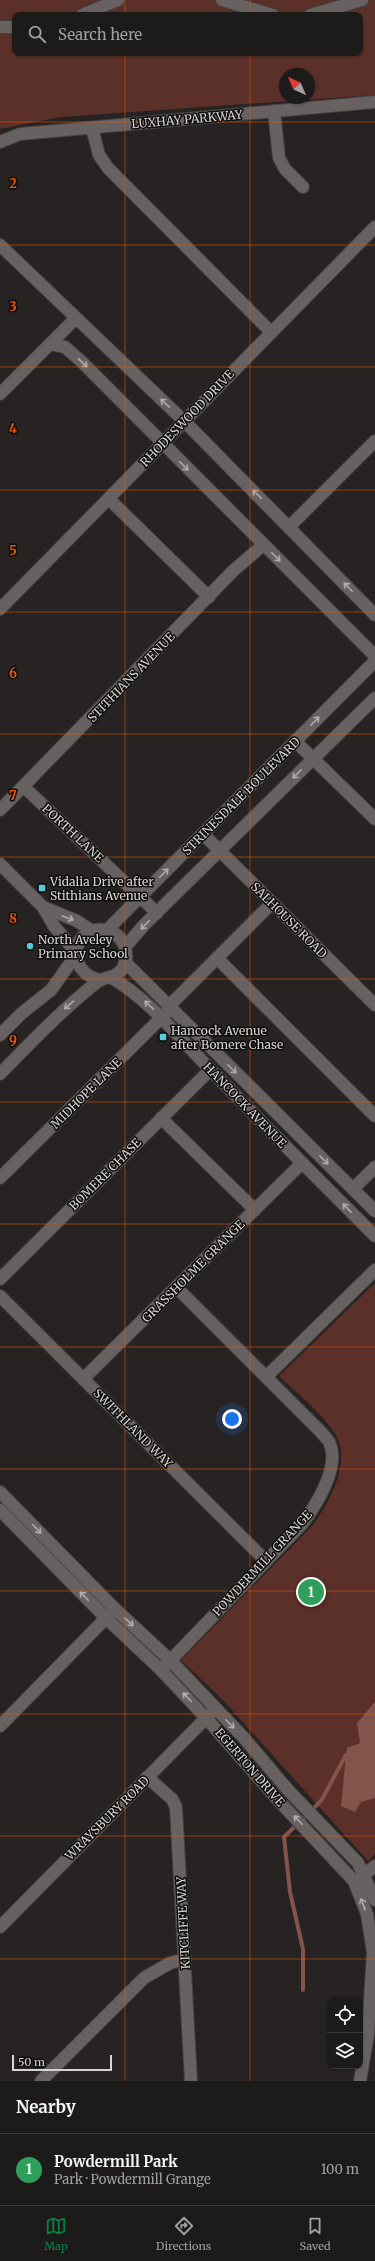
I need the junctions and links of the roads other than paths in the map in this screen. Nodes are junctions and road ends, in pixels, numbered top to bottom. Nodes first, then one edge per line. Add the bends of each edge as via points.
1 (118, 0) edge
2 (222, 0) edge
3 (362, 0) edge
4 (89, 12) edge
5 (263, 12) edge
6 (320, 12) edge
7 (0, 27) edge
8 (12, 27) edge
9 (375, 102) edge
10 (274, 111) junction
11 (92, 128) junction
12 (0, 142) edge
13 (302, 187) dead end
14 (375, 227) edge
15 (2, 252) edge
16 (75, 319) junction
17 (271, 332) junction
18 (50, 344) junction
19 (0, 394) edge
20 (184, 421) junction
21 (375, 441) edge
22 (163, 444) junction
23 (109, 499) junction
24 (289, 527) junction
25 (263, 545) junction
26 (209, 597) junction
27 (0, 609) edge
28 (375, 615) edge
29 (375, 656) edge
30 (375, 662) edge
31 (375, 698) edge
32 (296, 741) junction
33 (313, 758) junction
34 (24, 787) junction
35 (0, 810) edge
36 (375, 819) edge
37 (203, 834) junction
38 (220, 850) junction
39 (0, 864) edge
40 (140, 897) junction
41 (272, 903) junction
42 (42, 907) junction
43 (156, 913) junction
44 (107, 930) junction
45 (92, 931) junction
46 (125, 947) junction
47 (76, 954) junction
48 (217, 958) junction
49 (125, 962) junction
50 (112, 978) junction
51 (100, 980) junction
52 (375, 1005) edge
53 (170, 1007) junction
54 (162, 1017) junction
55 (0, 1035) edge
56 (210, 1070) junction
57 (0, 1074) edge
58 (375, 1116) edge
59 (161, 1118) junction
60 (302, 1163) junction
61 (375, 1167) edge
62 (0, 1178) edge
63 (353, 1189) junction
64 (255, 1210) junction
65 (375, 1211) edge
66 (375, 1236) edge
67 (375, 1270) edge
68 (0, 1279) edge
69 (176, 1287) junction
70 (0, 1296) edge
71 (266, 1377) junction
72 (83, 1379) junction
73 (0, 1492) edge
74 (18, 1509) junction
75 (4, 1514) edge
76 (0, 1528) edge
77 (265, 1560) junction
78 (115, 1609) junction
79 (106, 1618) junction
80 (170, 1660) junction
81 (161, 1670) junction
82 (210, 1713) junction
83 (0, 1726) edge
84 (147, 1778) junction
85 (375, 1866) edge
86 (360, 1878) junction
87 (375, 1900) edge
88 (0, 1927) edge
89 (185, 1959) junction
90 (41, 2081) edge
91 (191, 2081) edge
92 (360, 2081) edge

1 - 4 street
2 - 5 street
3 - 6 street
7 - 8 street
9 - 10 street, LUXHAY PARKWAY
10 - 11 street, LUXHAY PARKWAY
10 - 13 street via 279,158 285,169
11 - 12 street, LUXHAY PARKWAY via 20,134
11 - 17 street via 98,155 108,168
14 - 17 street, RHODESWOOD DRIVE
15 - 16 street
16 - 18 street
20 -> 16 street
17 - 20 street, RHODESWOOD DRIVE
18 - 19 street
18 -> 22 street via 65,347
20 - 22 street, RHODESWOOD DRIVE
24 -> 20 street
21 - 24 street
22 - 23 street, RHODESWOOD DRIVE
22 -> 25 street
23 - 26 street
23 - 27 street, RHODESWOOD DRIVE
28 -> 24 street
25 - 26 street, STITHIANS AVENUE via 233,571
25 -> 29 street
26 - 34 street, STITHIANS AVENUE
32 -> 30 street, STRINESDALE BOULEVARD
31 - 33 street, STRINESDALE BOULEVARD
32 - 33 street
32 - 37 street, STRINESDALE BOULEVARD
33 - 36 street
33 -> 38 street, STRINESDALE BOULEVARD
34 - 35 street, STITHIANS AVENUE
34 - 40 street, PORTH LANE
37 - 38 street, SALHOUSE ROAD
40 -> 37 street, STRINESDALE BOULEVARD
38 - 41 street, SALHOUSE ROAD
38 - 43 street, STRINESDALE BOULEVARD
39 - 42 street
40 - 43 street, PORTH LANE
40 - 44 street, STRINESDALE BOULEVARD
41 - 48 street, MIDHOPE LANE
41 - 52 street, SALHOUSE ROAD
42 -> 45 street via 77,921
42 - 47 street
43 -> 46 street, STRINESDALE BOULEVARD
44 - 45 street
44 - 46 street via 115,934
45 - 47 street via 81,939
46 - 49 street
47 - 51 street via 83,972 90,978
47 - 55 street via 51,990
48 - 53 street, MIDHOPE LANE
48 - 58 street
49 - 50 street via 122,969
49 - 53 street, HANCOCK AVENUE
50 - 51 street
54 -> 50 street, HANCOCK AVENUE via 131,989
51 -> 57 street via 64,1009
53 - 54 street, MIDHOPE LANE
53 -> 63 street, HANCOCK AVENUE
54 - 56 street, HANCOCK AVENUE
54 - 62 street, MIDHOPE LANE
56 - 59 street, BOMERE CHASE
56 - 60 street, HANCOCK AVENUE
59 - 64 street
59 - 68 street, BOMERE CHASE
60 - 64 street, GRASSHOLME GRANGE
66 -> 60 street, HANCOCK AVENUE
61 - 63 street
63 - 65 street, HANCOCK AVENUE
64 - 69 street, GRASSHOLME GRANGE
67 - 71 street
69 - 71 street, POWDERMILL GRANGE
69 - 72 street, GRASSHOLME GRANGE
70 - 72 street, SWITHLAND WAY
71 - 77 street, POWDERMILL GRANGE via 321,1432 330,1444 332,1457 317,1504 284,1544
72 - 77 street, SWITHLAND WAY
73 - 74 street, EGERTON DRIVE
74 - 75 street
74 -> 78 street, EGERTON DRIVE
75 - 76 street
79 -> 75 street, EGERTON DRIVE
77 - 80 street, POWDERMILL GRANGE
78 - 79 street
78 -> 80 street, EGERTON DRIVE
79 - 81 street, EGERTON DRIVE
79 - 83 street
80 - 81 street, POWDERMILL GRANGE
80 - 82 street, EGERTON DRIVE
82 -> 81 street, EGERTON DRIVE
82 - 84 street, WRAYSBURY ROAD
86 -> 82 street, EGERTON DRIVE via 278,1800
82 -> 86 street, EGERTON DRIVE via 244,1738 288,1790 329,1831 358,1863
84 - 88 street, WRAYSBURY ROAD
84 - 89 street, KITCLIFFE WAY via 172,1798 176,1807
85 - 86 street
86 - 87 street, EGERTON DRIVE
92 -> 86 street, EGERTON DRIVE via 368,2034 373,1952
89 - 90 street via 170,1963 144,1978
89 - 91 street, KITCLIFFE WAY

